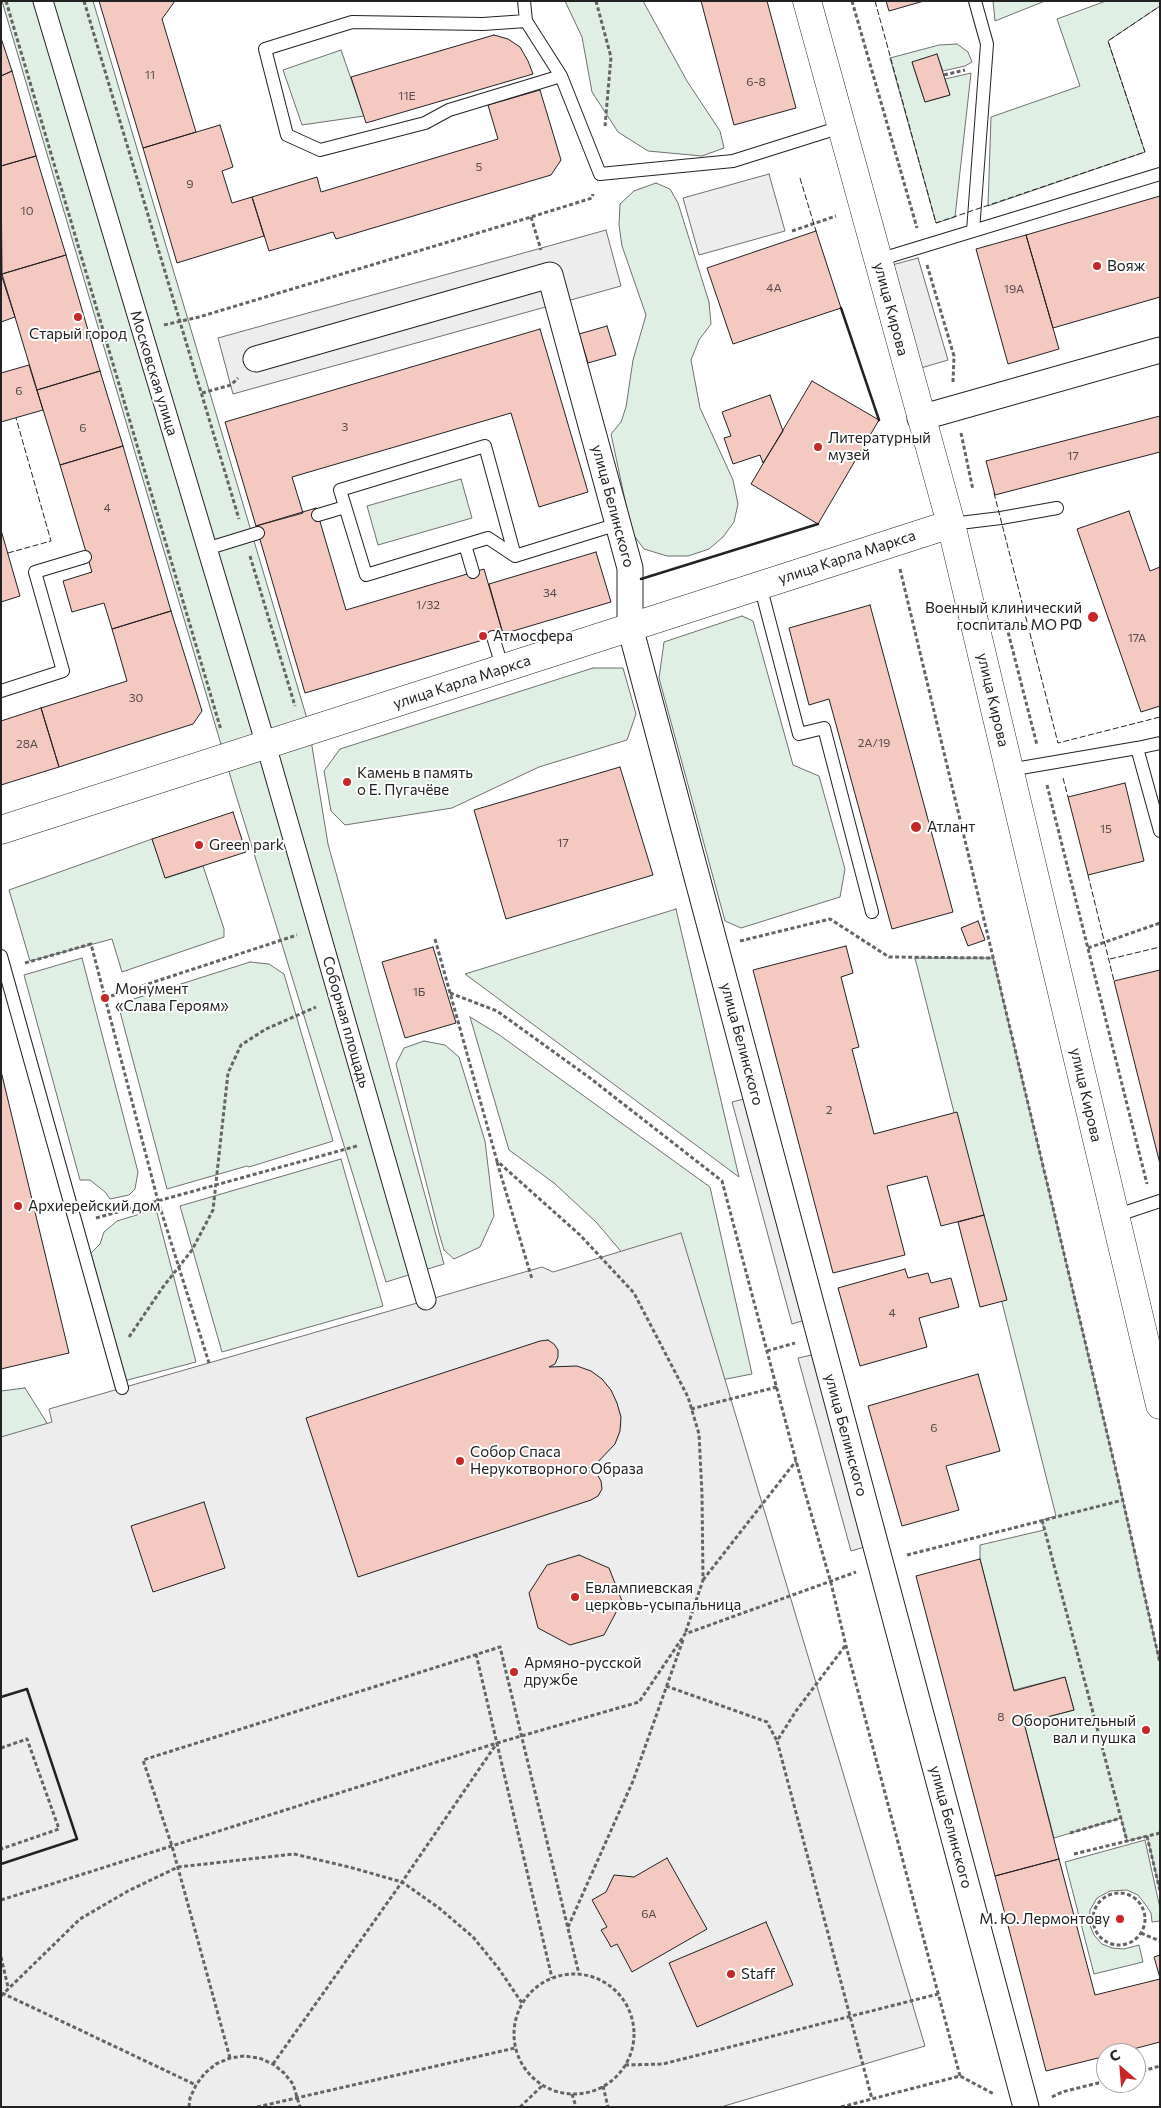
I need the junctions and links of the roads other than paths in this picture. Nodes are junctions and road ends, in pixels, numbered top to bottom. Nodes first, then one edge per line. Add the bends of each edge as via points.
1 (43, 1) edge
2 (524, 1) edge
3 (807, 1) edge
4 (975, 1) edge
5 (526, 21) junction
6 (561, 76) junction
7 (841, 127) junction
8 (1160, 174) edge
9 (973, 231) junction
10 (878, 260) junction
11 (1160, 350) edge
12 (256, 359) dead end
13 (920, 418) junction
14 (345, 507) junction
15 (1056, 508) dead end
16 (318, 515) dead end
17 (618, 524) junction
18 (951, 524) junction
19 (258, 533) dead end
20 (465, 545) junction
21 (206, 549) junction
22 (515, 556) junction
23 (85, 557) dead end
24 (473, 572) dead end
25 (760, 585) junction
26 (630, 627) junction
27 (493, 637) dead end
28 (503, 668) junction
29 (1, 691) edge
30 (1160, 743) edge
31 (266, 745) junction
32 (1136, 748) junction
33 (1009, 770) junction
34 (1, 830) edge
35 (1160, 831) edge
36 (872, 912) dead end
37 (3, 962) edge
38 (1156, 1202) edge
39 (1115, 1216) junction
40 (426, 1300) dead end
41 (122, 1388) dead end
42 (1160, 1404) edge
43 (1037, 2103) edge

1 - 21 street, Московская улица
2 - 5 lane
3 - 7 main road, улица Кирова
4 - 9 lane via 987,44
5 - 6 lane
5 - 6 lane via 482,24 352,22 265,49 286,135 320,150 425,123 449,110
6 - 7 lane via 600,174 733,162
7 - 10 main road, улица Кирова
8 - 9 lane
9 - 10 lane
10 - 13 main road, улица Кирова
11 - 13 street
12 - 17 street, улица Белинского via 550,275
13 - 18 main road, улица Кирова
14 - 16 lane
14 - 20 lane via 366,575
14 - 22 lane via 340,490 485,446
15 - 18 lane
17 - 22 lane
17 - 26 street, улица Белинского via 630,568
18 - 25 main road, улица Карла Маркса
18 - 33 main road, улица Кирова
19 - 21 lane
20 - 22 lane via 488,538
20 - 24 lane
21 - 31 street, Московская улица
23 - 29 lane via 35,572 63,671
25 - 26 main road, улица Карла Маркса
25 - 36 lane via 799,734 824,728
26 - 28 main road, улица Карла Маркса
26 - 43 street, улица Белинского via 880,1562
27 - 28 lane
28 - 31 main road, улица Карла Маркса
30 - 32 lane
31 - 34 main road, улица Карла Маркса
31 - 40 street, Соборная площадь
32 - 33 lane
32 - 35 lane
33 - 39 main road, улица Кирова
37 - 41 lane
38 - 39 lane
39 - 42 main road, улица Кирова

